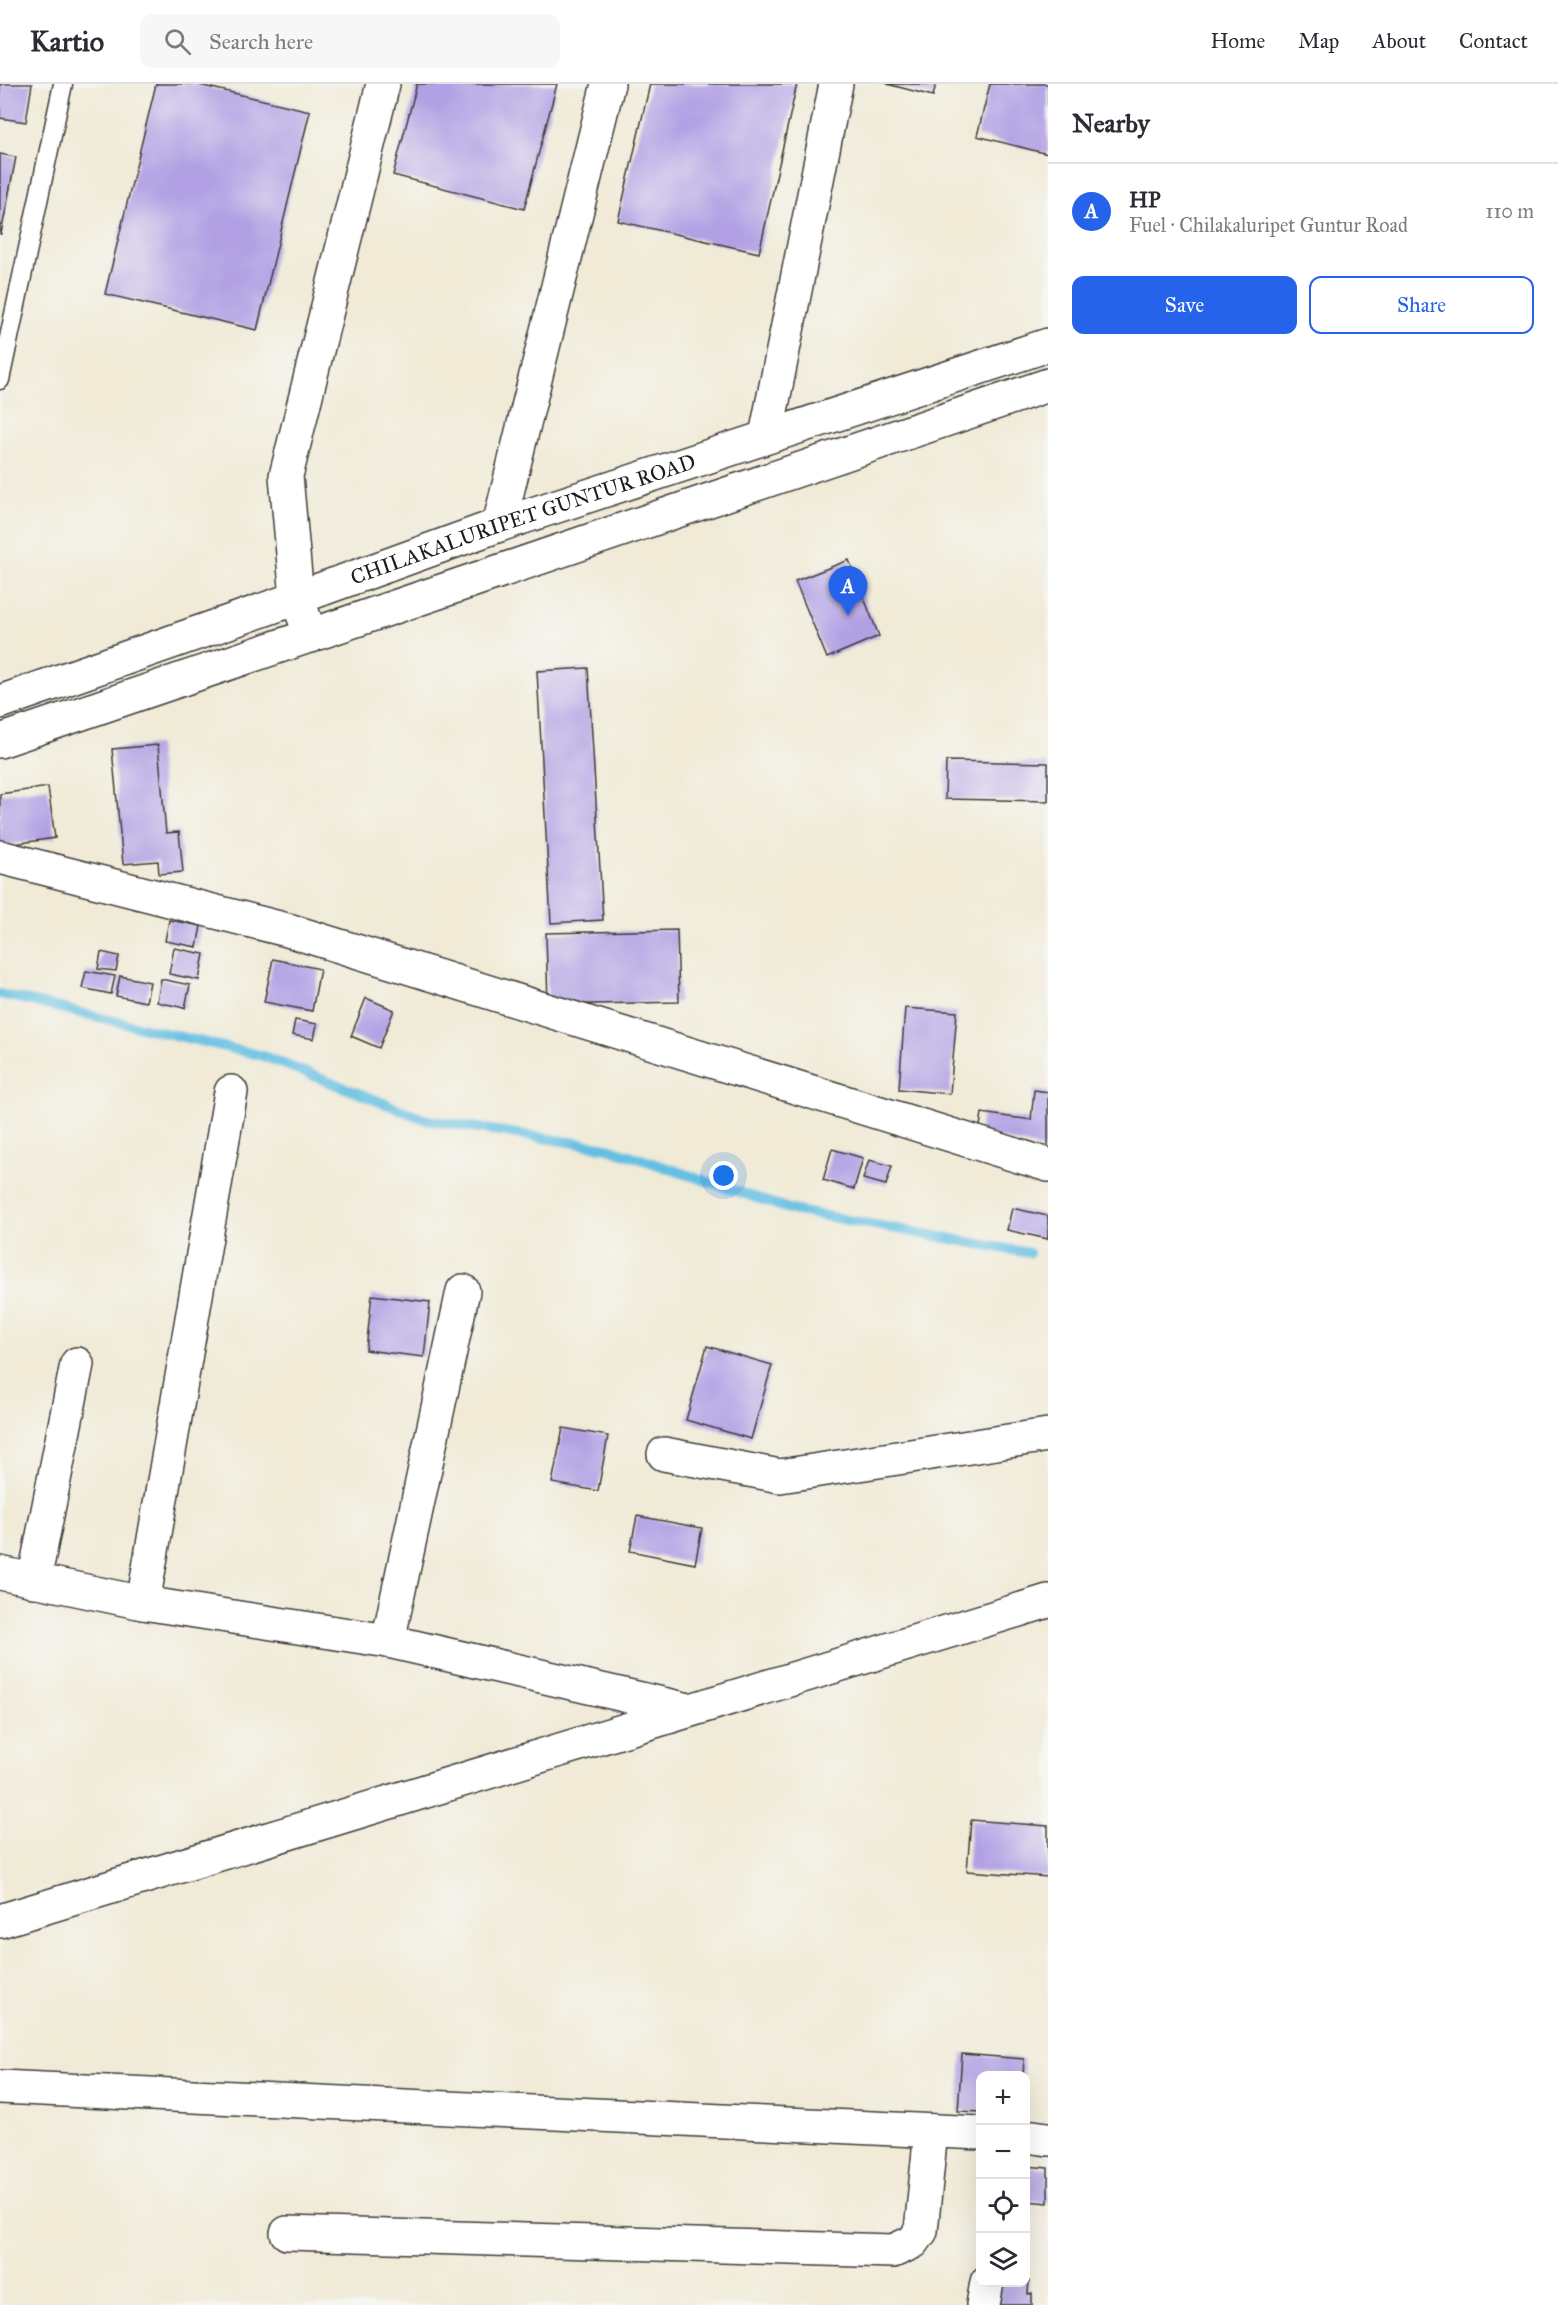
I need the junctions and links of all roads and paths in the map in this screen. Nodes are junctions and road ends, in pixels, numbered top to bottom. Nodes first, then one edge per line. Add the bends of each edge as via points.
1 (63, 84) edge
2 (383, 84) edge
3 (608, 84) edge
4 (837, 84) edge
5 (1048, 345) edge
6 (0, 380) edge
7 (1048, 385) edge
8 (766, 436) junction
9 (499, 525) junction
10 (297, 598) junction
11 (311, 636) junction
12 (0, 702) edge
13 (0, 741) edge
14 (0, 858) edge
15 (231, 1092) dead end
16 (1048, 1165) edge
17 (463, 1291) dead end
18 (77, 1364) dead end
19 (1048, 1436) edge
20 (664, 1454) dead end
21 (0, 1574) edge
22 (34, 1581) junction
23 (1048, 1601) edge
24 (143, 1603) junction
25 (388, 1641) junction
26 (690, 1710) junction
27 (0, 1921) edge
28 (0, 2087) edge
29 (931, 2131) junction
30 (976, 2133) edge
31 (1030, 2137) edge
32 (1048, 2139) edge
33 (286, 2233) dead end
34 (986, 2287) edge
35 (983, 2305) edge

1 - 6 lane
2 - 10 main road via 286,476
3 - 9 main road
4 - 8 main road
5 - 8 main road, CHILAKALURIPET GUNTUR ROAD
7 - 11 main road, CHILAKALURIPET GUNTUR ROAD
8 - 9 main road, CHILAKALURIPET GUNTUR ROAD
9 - 10 main road, CHILAKALURIPET GUNTUR ROAD
10 - 11 main road
10 - 12 main road, CHILAKALURIPET GUNTUR ROAD
11 - 13 main road, CHILAKALURIPET GUNTUR ROAD
14 - 16 main road via 291,931
15 - 24 main road
17 - 25 main road
18 - 22 main road
19 - 20 main road via 780,1476
21 - 22 main road
22 - 24 main road
23 - 26 main road
24 - 25 main road
25 - 26 main road
26 - 27 main road
28 - 29 main road
29 - 30 main road
29 - 33 main road via 921,2231 913,2242 893,2251
31 - 32 main road
34 - 35 main road

